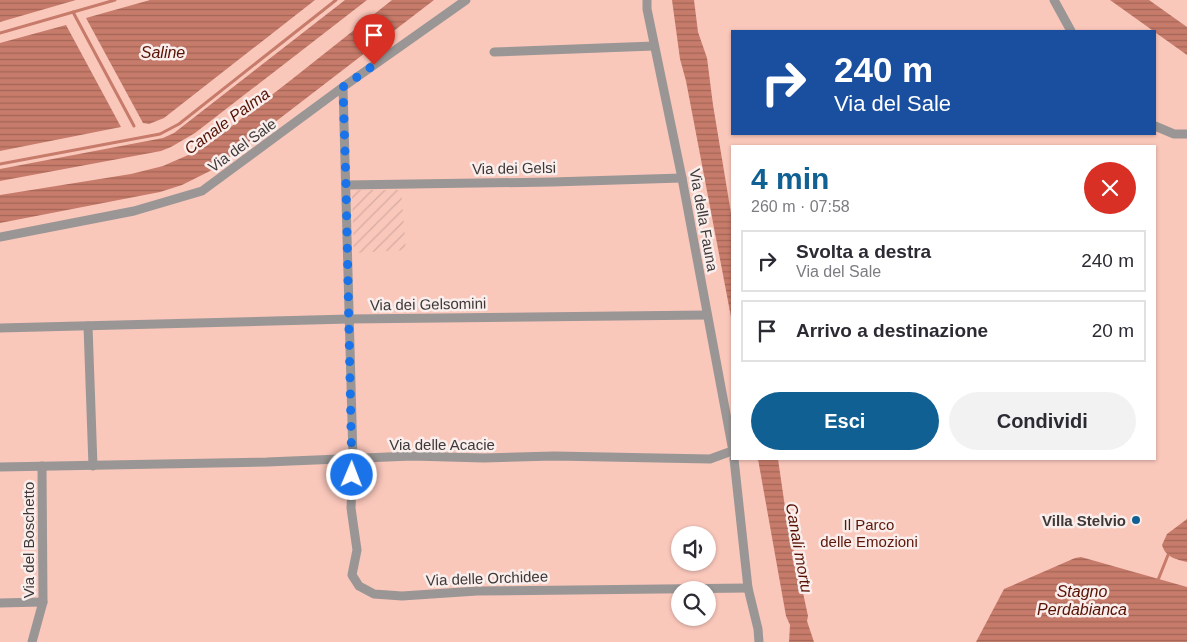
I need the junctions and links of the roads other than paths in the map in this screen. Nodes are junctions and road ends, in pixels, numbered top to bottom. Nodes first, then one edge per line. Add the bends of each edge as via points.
1 (466, 0) edge
2 (647, 0) edge
3 (1054, 0) edge
4 (1070, 30) edge
5 (654, 46) junction
6 (494, 52) dead end
7 (343, 87) junction
8 (1156, 126) edge
9 (1187, 134) edge
10 (682, 178) junction
11 (346, 185) junction
12 (0, 236) edge
13 (707, 315) junction
14 (349, 319) junction
15 (88, 326) junction
16 (0, 328) edge
17 (731, 441) edge
18 (731, 451) edge
19 (353, 459) junction
20 (734, 460) edge
21 (42, 466) junction
22 (94, 466) junction
23 (0, 467) edge
24 (748, 588) junction
25 (43, 602) junction
26 (0, 603) edge
27 (32, 642) edge
28 (759, 642) edge

1 - 7 street, Via del Sale
2 - 5 street, Via della Fauna
3 - 4 street
5 - 6 street
5 - 10 street, Via della Fauna
7 - 11 street
7 - 12 street, Via del Sale via 202,191 134,211
8 - 9 street via 1174,134
10 - 11 street, Via dei Gelsi
10 - 13 street, Via della Fauna
11 - 14 street
13 - 14 street, Via dei Gelsomini
13 - 17 street, Via della Fauna
14 - 15 street, Via dei Gelsomini
14 - 19 street
15 - 16 street, Via dei Gelsomini
15 - 22 street
18 - 19 street, Via delle Acacie via 710,459 412,456
19 - 22 street, Via delle Acacie
19 - 24 street, Via delle Orchidee via 351,508 357,550 352,575 359,586 374,594
20 - 24 street
21 - 22 street, Via delle Acacie
21 - 23 street, Via delle Acacie
21 - 25 street, Via del Boschetto
24 - 28 street
25 - 26 street
25 - 27 street, Via del Boschetto

